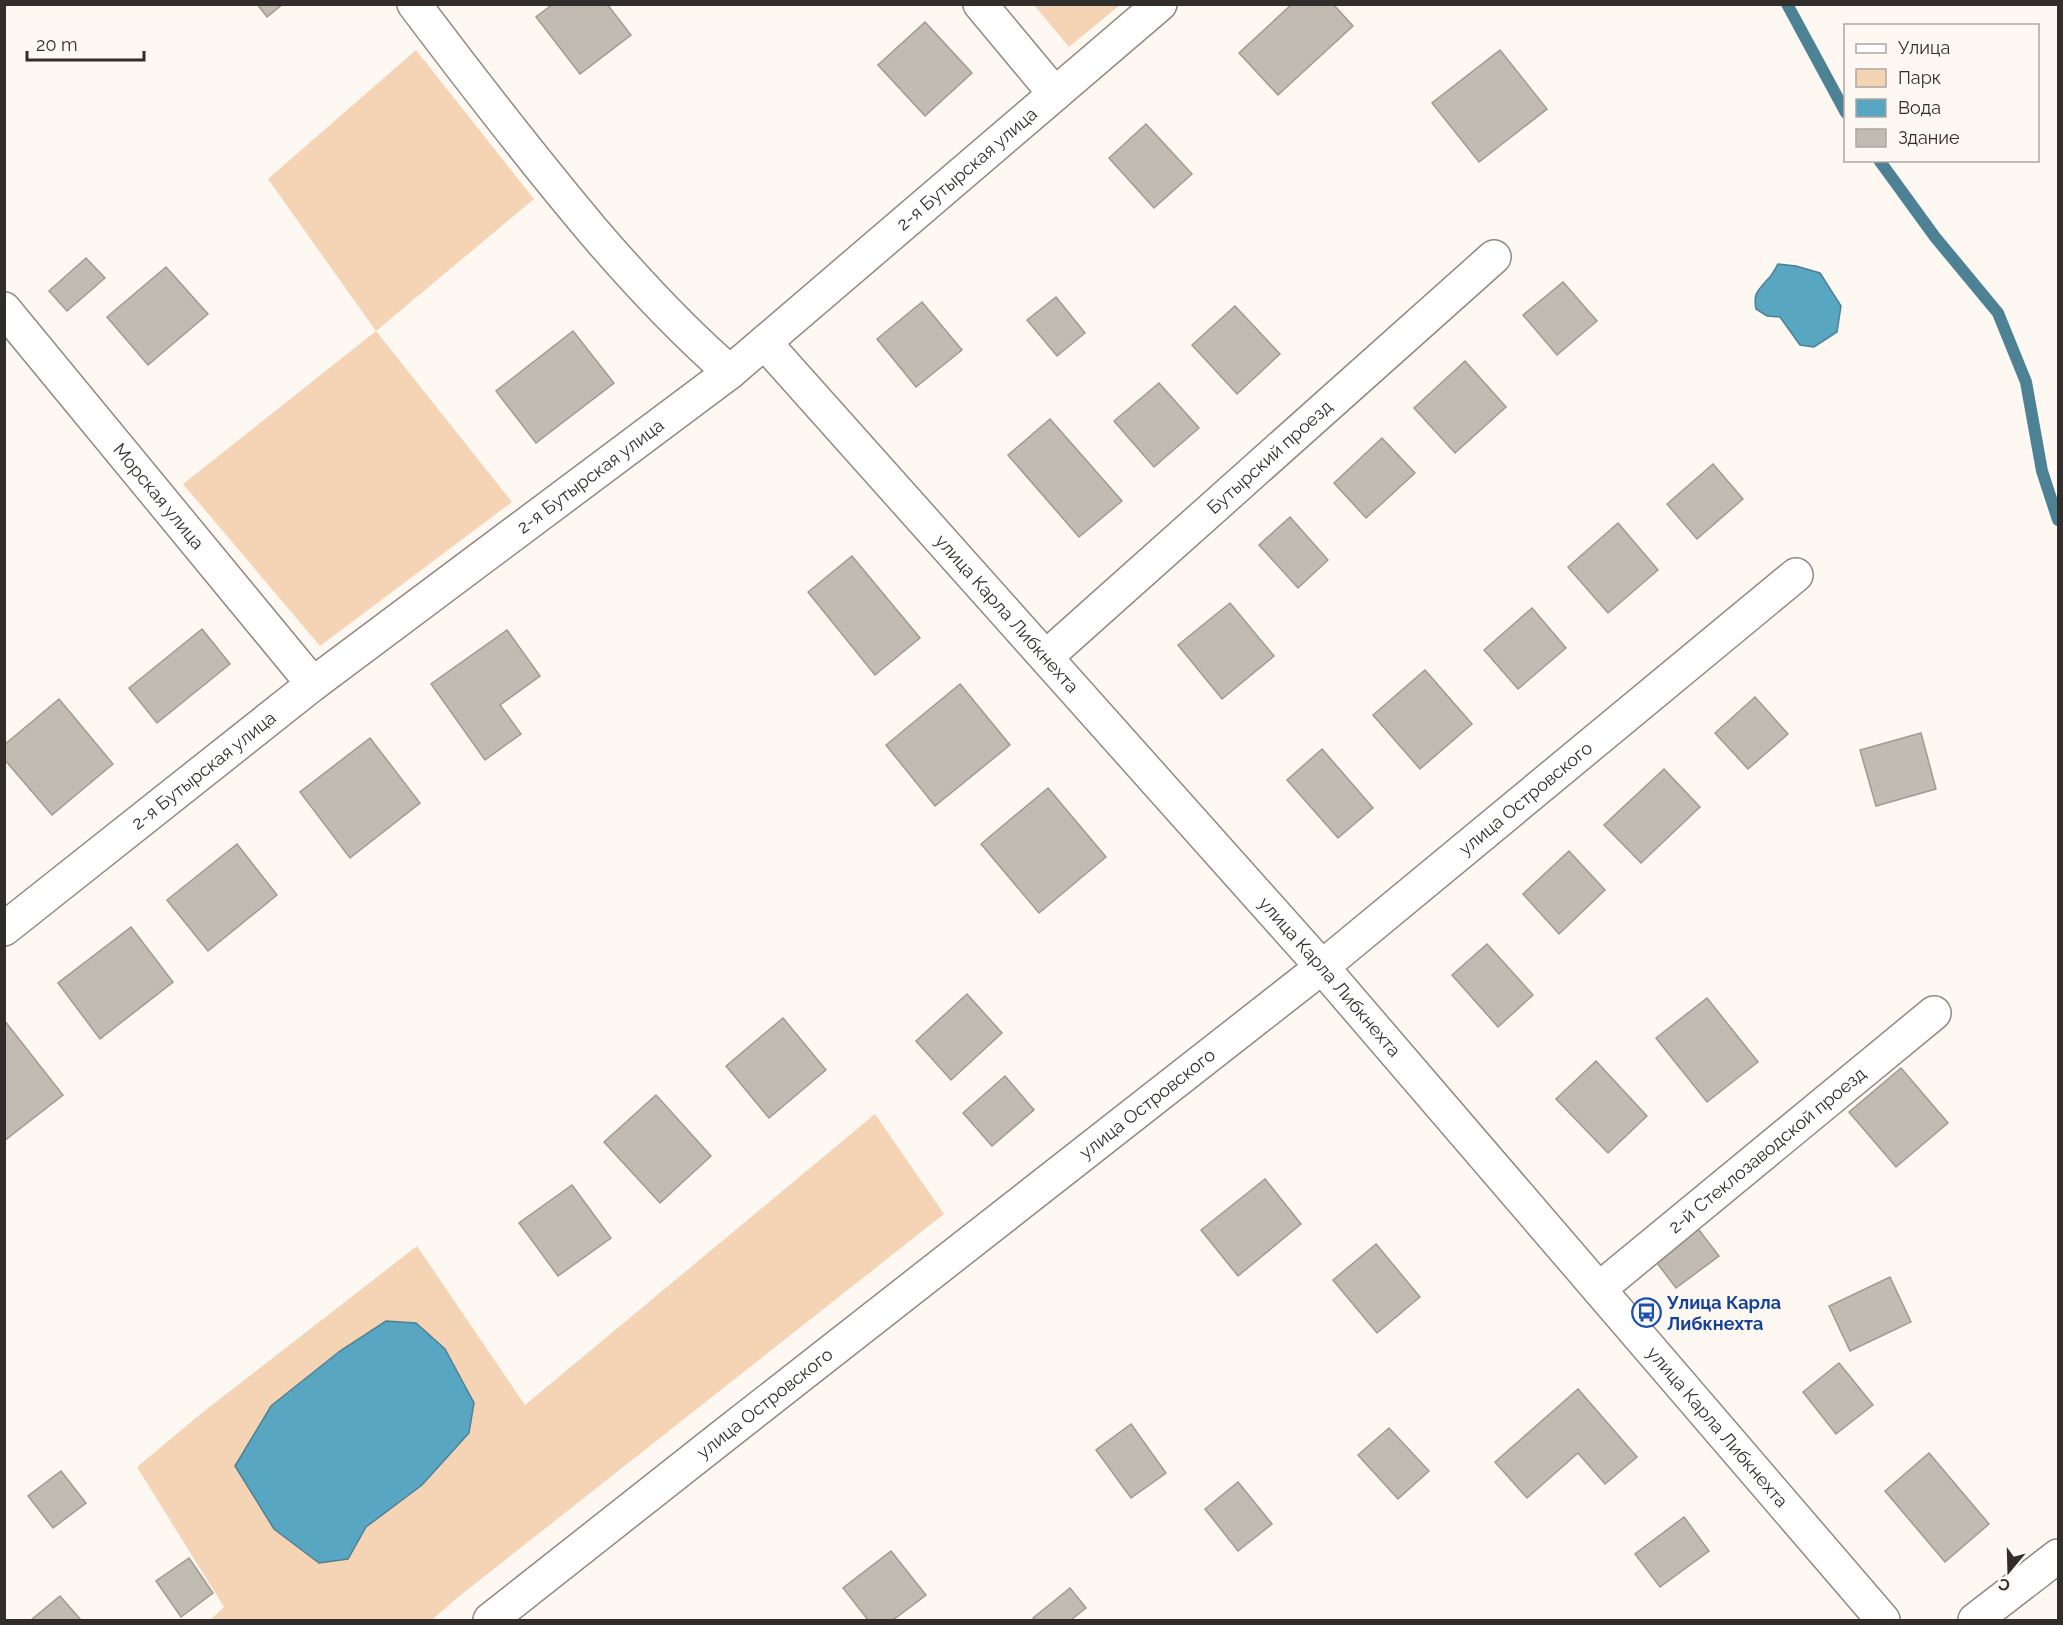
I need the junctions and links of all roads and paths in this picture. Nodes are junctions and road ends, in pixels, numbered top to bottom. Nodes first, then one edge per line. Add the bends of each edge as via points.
1 (414, 4) edge
2 (980, 4) edge
3 (1160, 4) edge
4 (1055, 94) junction
5 (1494, 257) dead end
6 (4, 309) edge
7 (765, 343) junction
8 (730, 372) junction
9 (1796, 574) dead end
10 (1046, 657) junction
11 (313, 684) junction
12 (4, 929) edge
13 (1322, 967) junction
14 (1934, 1013) dead end
15 (1599, 1289) junction
16 (2058, 1556) edge
17 (490, 1620) edge
18 (1883, 1620) edge
19 (1975, 1620) edge

1 - 8 street via 508,128 627,270 694,341
2 - 4 street
3 - 4 street, 2-я Бутырская улица
4 - 7 street, 2-я Бутырская улица
5 - 10 street, Бутырский проезд
6 - 11 street, Морская улица
7 - 8 street, 2-я Бутырская улица
7 - 10 street, улица Карла Либкнехта
8 - 11 street, 2-я Бутырская улица
9 - 13 street, улица Островского
10 - 13 street, улица Карла Либкнехта
11 - 12 street, 2-я Бутырская улица
13 - 15 street, улица Карла Либкнехта
13 - 17 street, улица Островского
14 - 15 street, 2-й Стеклозаводской проезд
15 - 18 street, улица Карла Либкнехта
16 - 19 street

